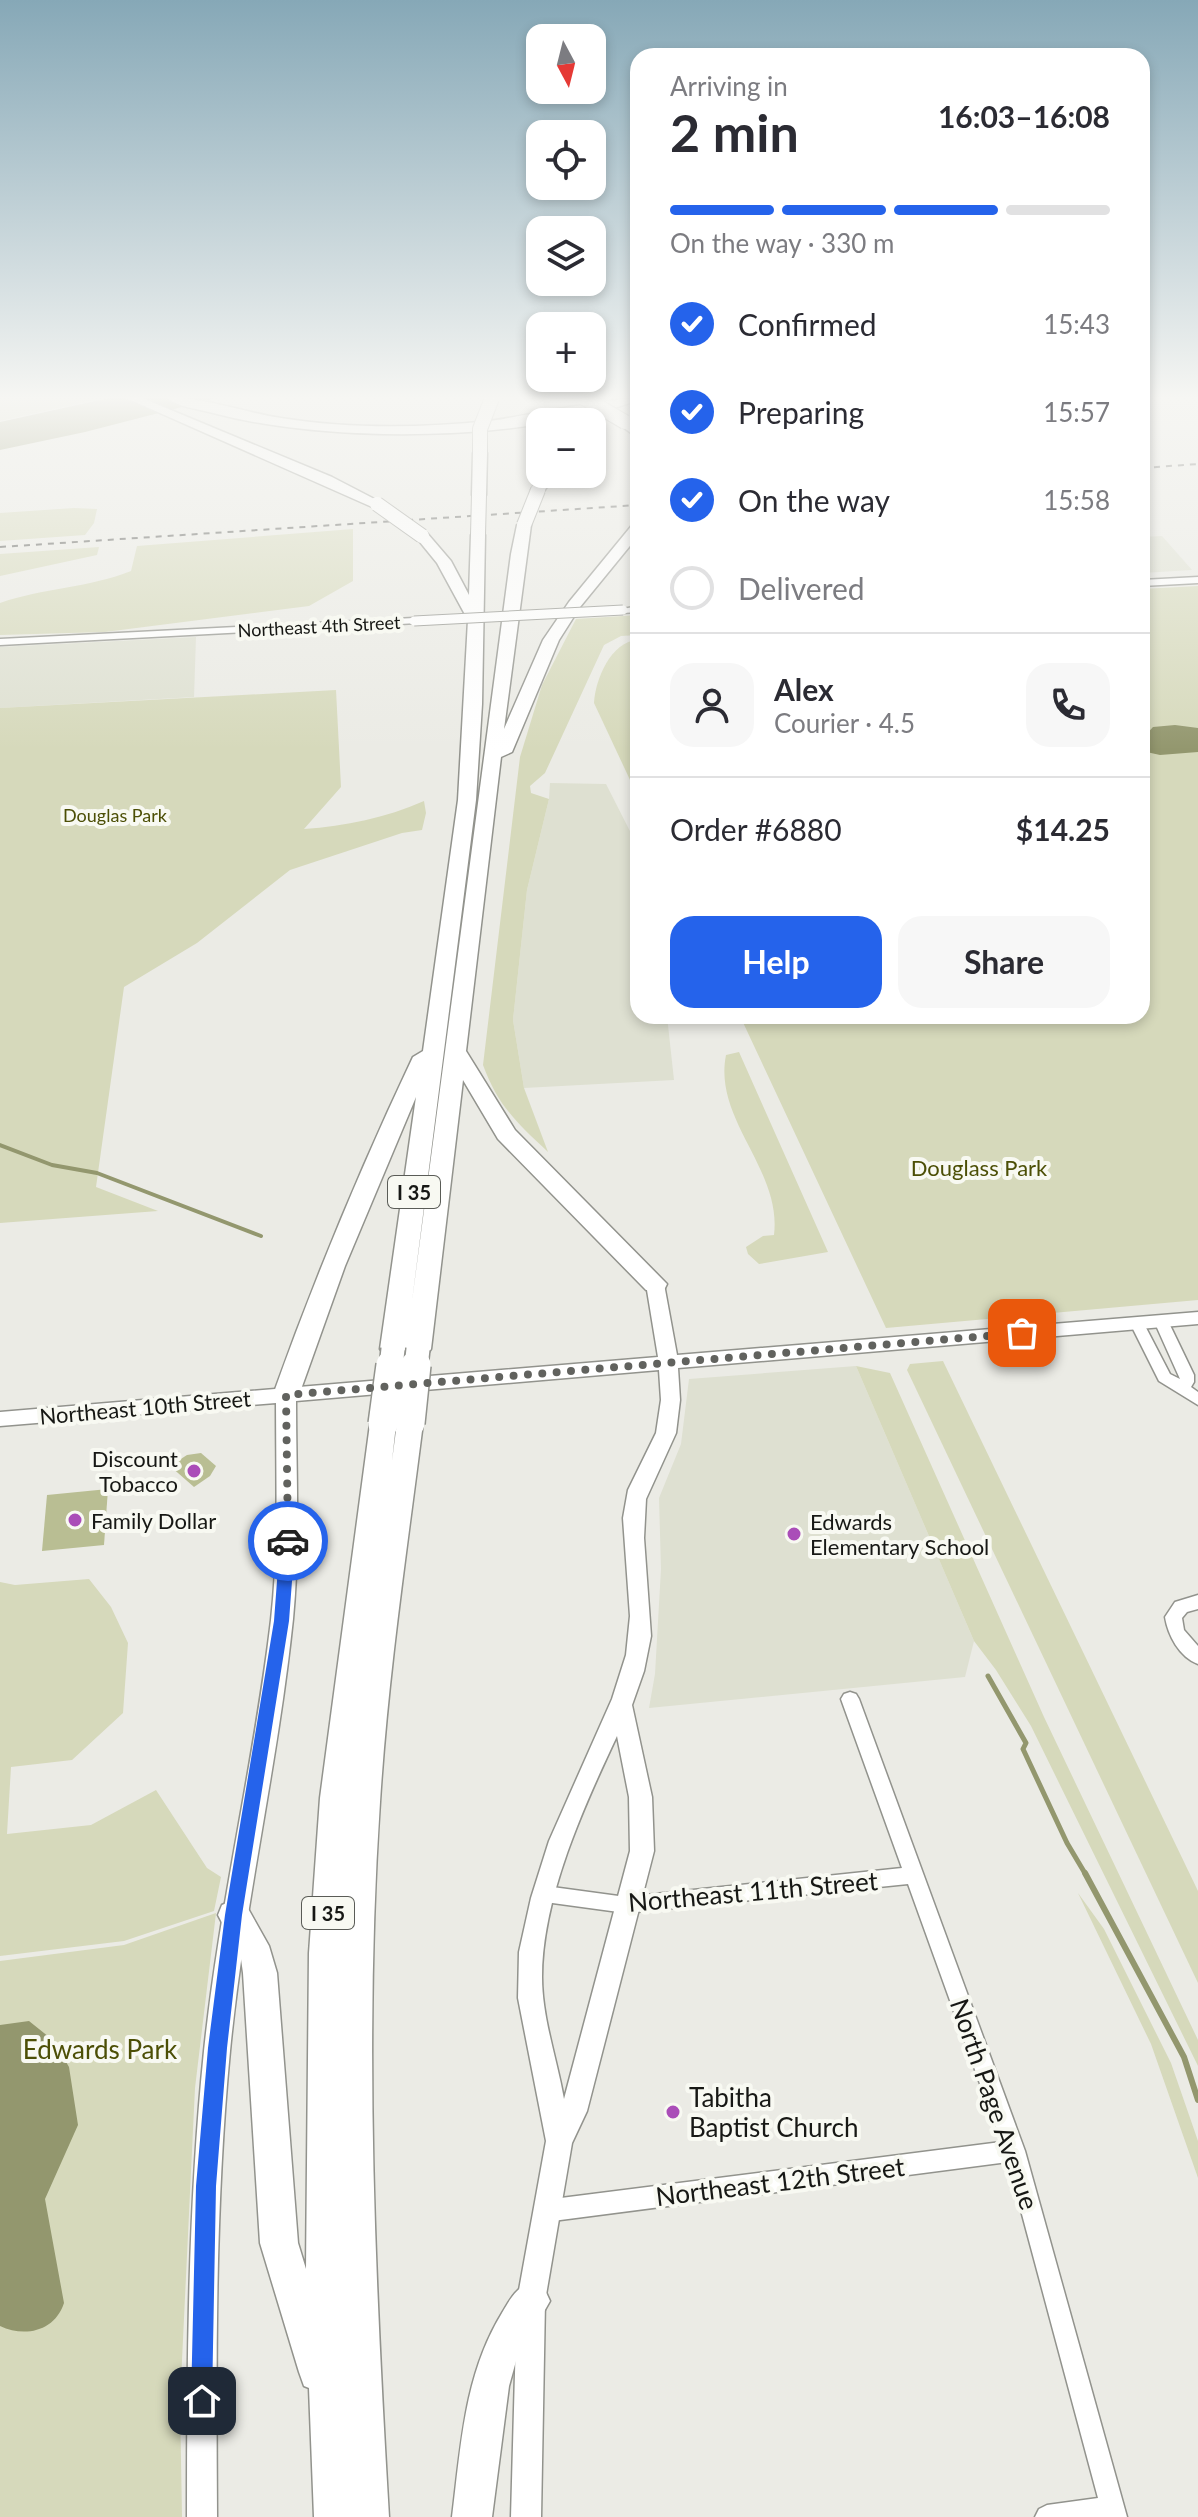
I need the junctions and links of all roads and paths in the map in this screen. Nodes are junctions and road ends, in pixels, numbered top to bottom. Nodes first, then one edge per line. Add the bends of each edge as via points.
1 (393, 515) edge
2 (478, 515) edge
3 (528, 515) edge
4 (630, 537) edge
5 (630, 546) edge
6 (601, 573) junction
7 (1198, 580) edge
8 (1150, 583) edge
9 (630, 610) edge
10 (476, 624) junction
11 (0, 642) edge
12 (491, 784) junction
13 (435, 1036) junction
14 (457, 1053) junction
15 (655, 1284) joint
16 (1198, 1318) edge
17 (1161, 1321) junction
18 (1137, 1323) junction
19 (406, 1349) junction
20 (668, 1362) junction
21 (1182, 1387) junction
22 (286, 1395) junction
23 (1198, 1400) edge
24 (0, 1419) edge
25 (397, 1423) junction
26 (1198, 1602) edge
27 (1198, 1657) edge
28 (850, 1699) dead end
29 (622, 1708) junction
30 (914, 1875) junction
31 (545, 1894) junction
32 (626, 1905) junction
33 (234, 1915) junction
34 (559, 2141) junction
35 (1015, 2151) junction
36 (545, 2211) junction
37 (531, 2301) junction
38 (328, 2405) junction
39 (1114, 2512) edge
40 (202, 2517) edge
41 (334, 2517) edge
42 (369, 2517) edge
43 (472, 2517) edge
44 (526, 2517) edge
45 (1047, 2517) edge

1 - 10 highway, bridge via 444,561
2 - 10 highway, I 35, bridge
3 - 12 highway, I 35, bridge via 518,554
4 - 6 highway
5 - 6 highway
6 - 12 highway via 551,640
7 - 8 street
9 - 11 street, Northeast 4th Street, bridge
10 - 13 highway, I 35 via 472,751
12 - 14 highway, I 35
13 - 19 highway, I 35
13 - 22 highway via 311,1321
14 - 15 highway via 506,1134
14 - 19 highway, I 35
15 - 20 main road
16 - 17 main road, Northeast 10th Street
17 - 18 main road, Northeast 10th Street
17 - 21 street via 1187,1375
18 - 20 main road, Northeast 10th Street
18 - 21 street via 1164,1377
19 - 25 highway, I 35, bridge
20 - 22 main road, Northeast 10th Street
20 - 29 main road via 667,1430 635,1501 641,1626
21 - 23 street
22 - 24 main road, Northeast 10th Street
22 - 33 main road via 282,1621
25 - 38 highway, I 35 via 342,1743 326,1953
25 - 42 highway, I 35 via 364,1801 353,2084 354,2256
26 - 27 street via 1181,1607 1173,1617 1176,1633
28 - 30 street, North Page Avenue
29 - 31 main road via 591,1768
29 - 32 main road via 645,1822
30 - 32 street, Northeast 11th Street
30 - 35 street, North Page Avenue
31 - 32 street, Northeast 11th Street
31 - 34 main road via 529,1975
32 - 34 main road via 574,2111
33 - 38 highway via 260,1973 279,2243
33 - 40 main road via 206,2186
34 - 36 main road
35 - 36 street, Northeast 12th Street
35 - 39 street, North Page Avenue
36 - 37 main road
37 - 43 highway via 500,2352 489,2386
37 - 44 main road
38 - 41 highway, I 35
39 - 45 street

